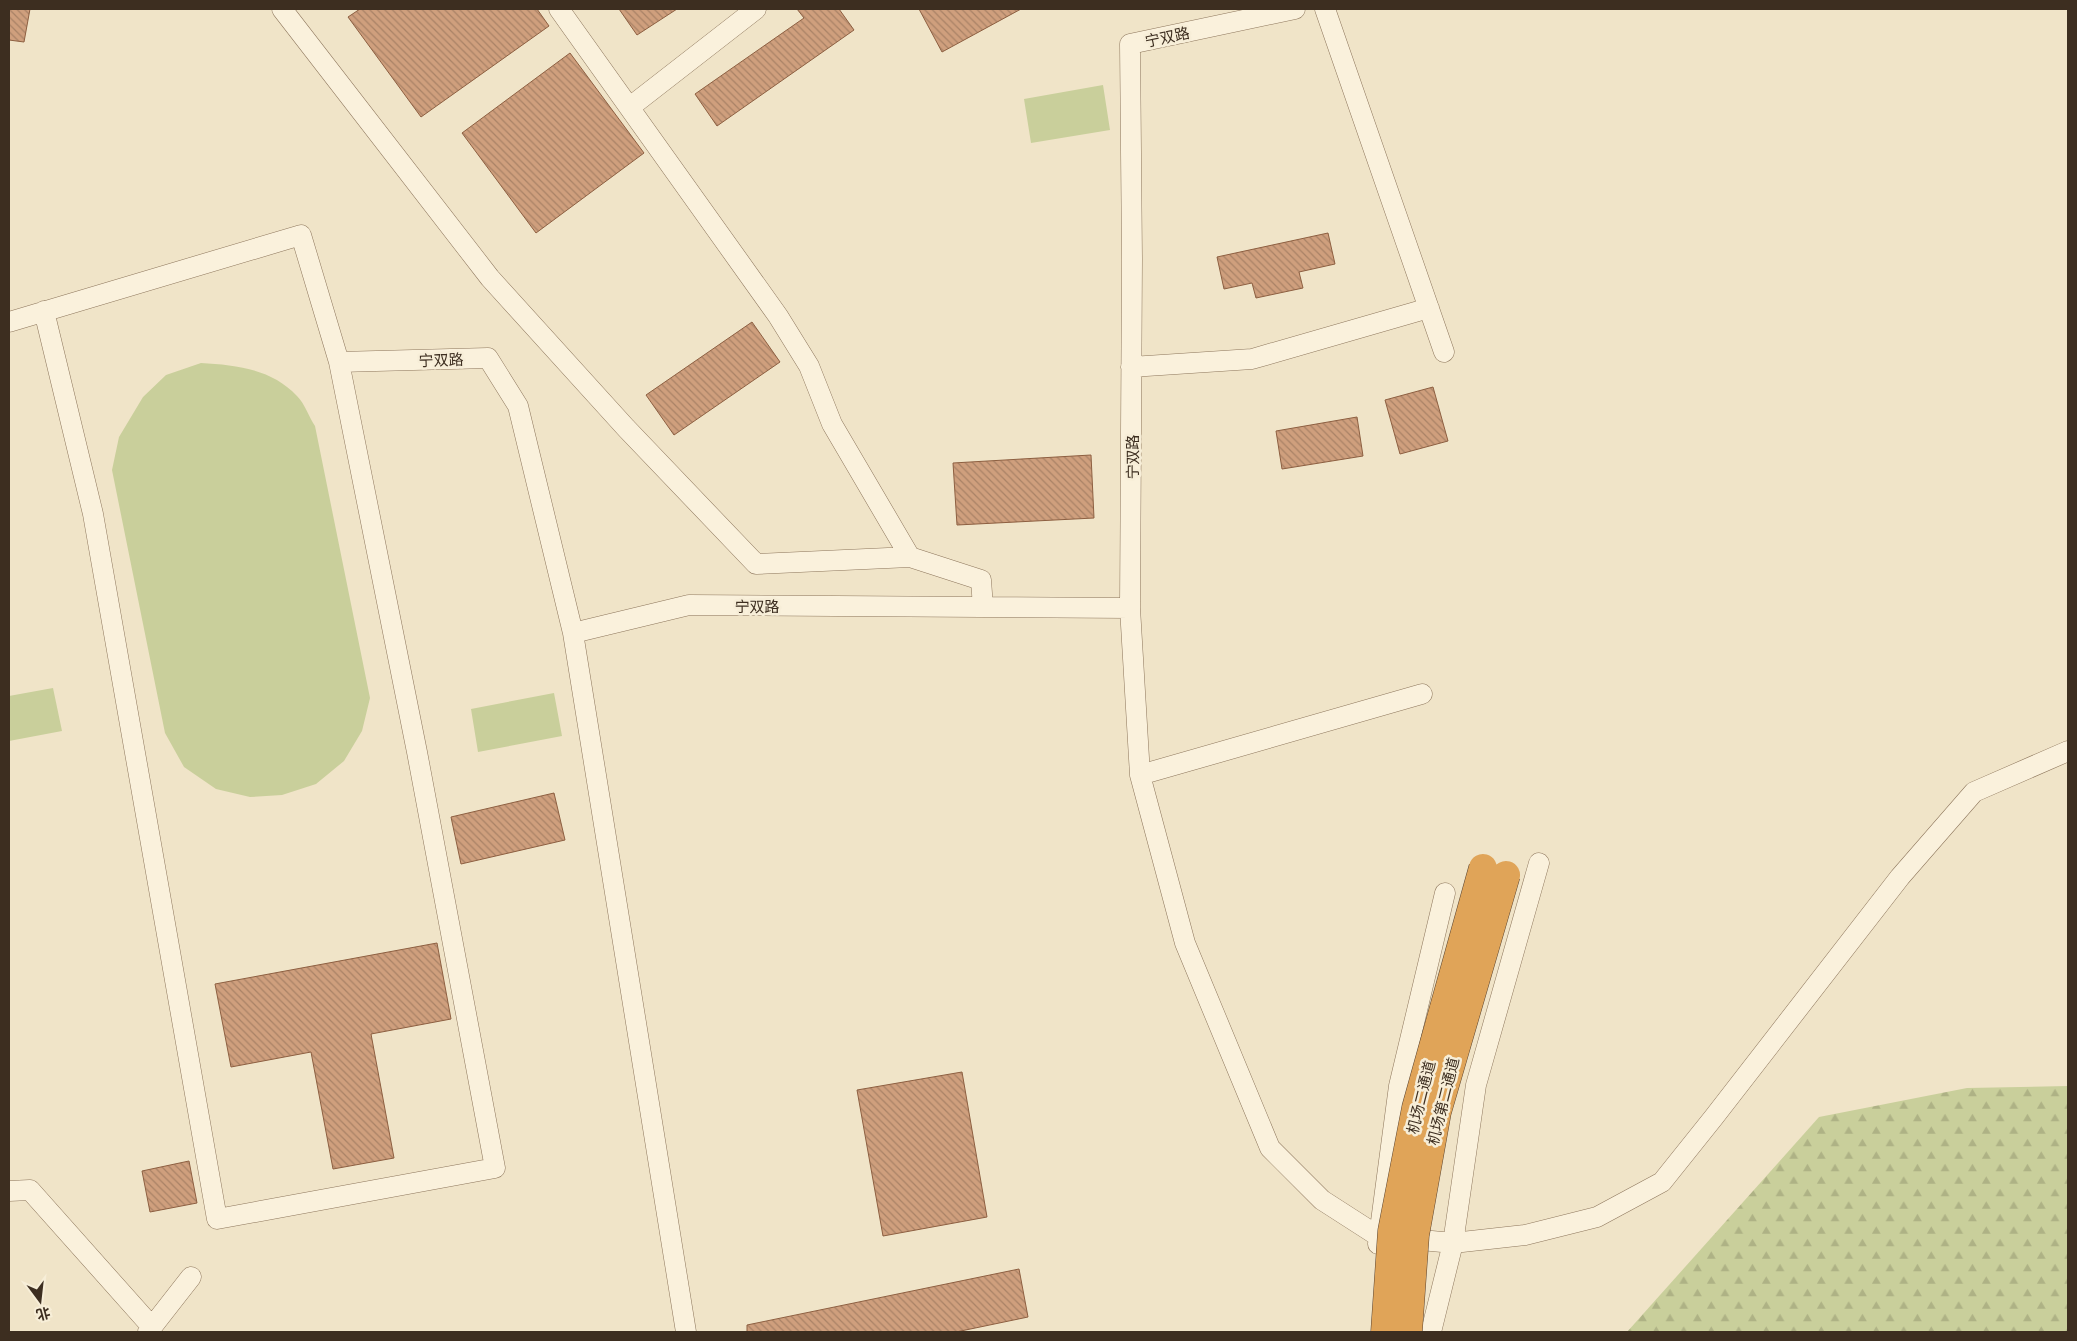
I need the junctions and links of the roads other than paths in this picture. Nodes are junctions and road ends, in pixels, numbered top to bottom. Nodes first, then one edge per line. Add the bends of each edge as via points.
1 (282, 9) edge
2 (560, 9) edge
3 (756, 9) edge
4 (1295, 9) edge
5 (1325, 9) edge
6 (1254, 13) edge
7 (630, 107) junction
8 (1429, 308) junction
9 (44, 311) junction
10 (9, 322) edge
11 (1444, 352) dead end
12 (339, 362) junction
13 (1132, 367) junction
14 (910, 556) junction
15 (983, 607) junction
16 (1130, 608) junction
17 (573, 633) junction
18 (1422, 694) dead end
19 (2068, 751) edge
20 (1140, 775) junction
21 (1539, 863) dead end
22 (1495, 871) joint
23 (1445, 892) dead end
24 (9, 1191) edge
25 (1378, 1236) junction
26 (1453, 1243) junction
27 (191, 1276) dead end
28 (150, 1330) edge
29 (686, 1332) edge
30 (1372, 1332) edge
31 (1384, 1332) edge
32 (1408, 1332) edge
33 (1431, 1332) edge

1 - 14 street via 490,278 626,428 756,564
2 - 7 street
3 - 7 street
4 - 6 street, 宁双路
5 - 8 street
6 - 13 street, 宁双路 via 1130,44
7 - 14 street via 778,316 809,366 832,424
8 - 11 street
8 - 13 street via 1252,359
9 - 10 street
9 - 12 street via 301,235
9 - 12 street via 94,514 217,1219 495,1168
12 - 17 street, 宁双路 via 488,358 518,406
13 - 16 street, 宁双路
14 - 15 street via 981,580
15 - 16 street, 宁双路
15 - 17 street, 宁双路 via 689,605
16 - 20 street
17 - 29 street
18 - 20 street
19 - 26 street via 1974,792 1900,877 1662,1182 1597,1217 1525,1235
20 - 25 street via 1185,943 1270,1148 1322,1200
21 - 26 street via 1476,1084
22 - 31 highway, 机场二通道, bridge via 1416,1108 1392,1231
22 - 32 highway, 机场第二通道, bridge via 1437,1112 1415,1235
23 - 25 street via 1399,1086
24 - 28 street via 30,1190
25 - 26 street
25 - 30 street
26 - 33 street
27 - 28 street

